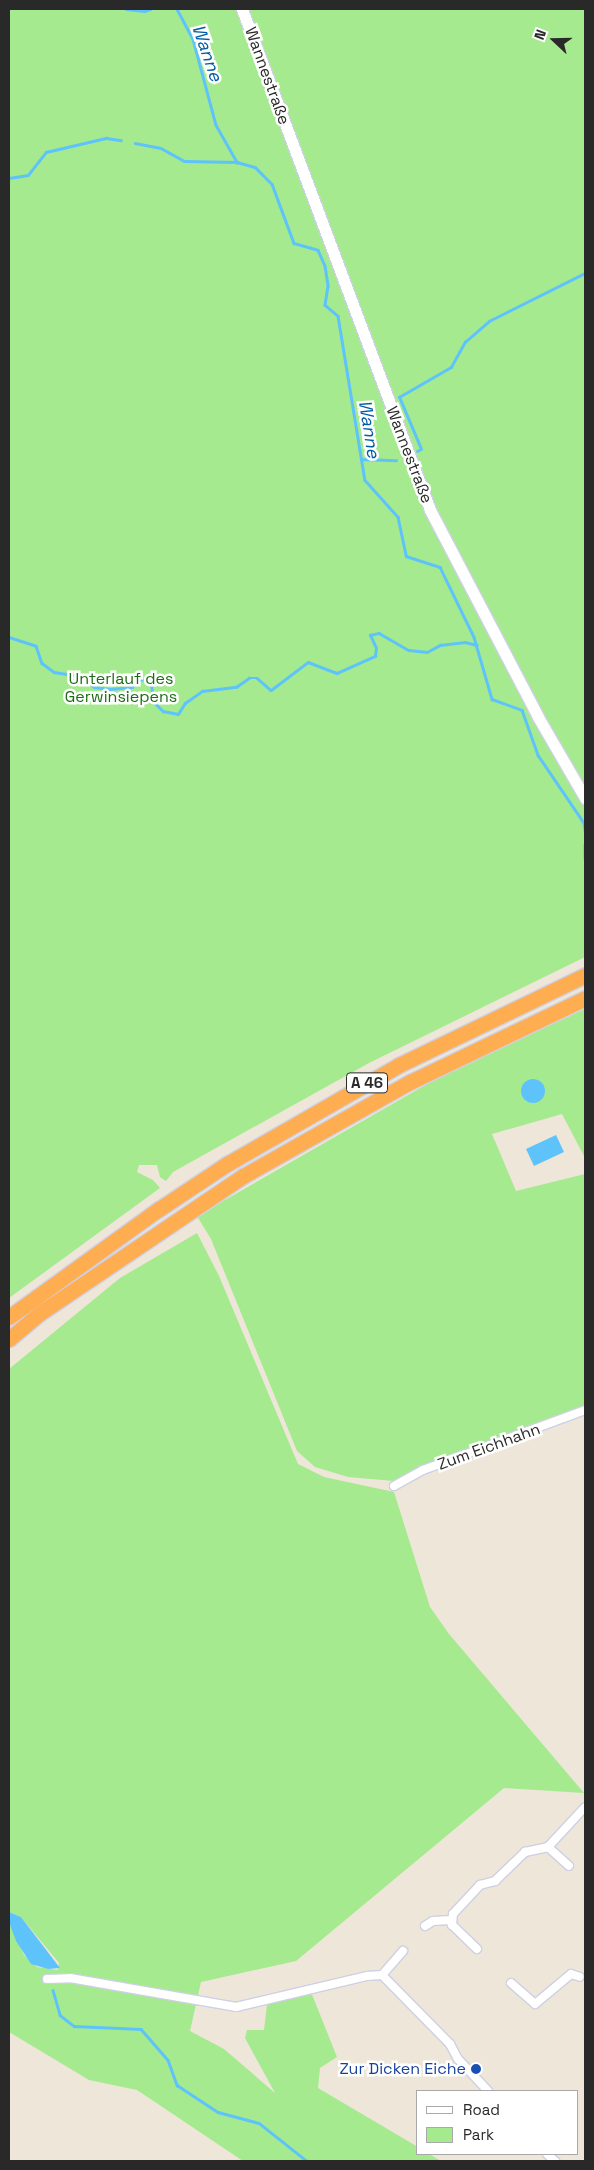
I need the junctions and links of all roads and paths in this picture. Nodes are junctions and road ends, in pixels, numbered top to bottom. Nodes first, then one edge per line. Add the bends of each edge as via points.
1 (242, 9) edge
2 (585, 798) edge
3 (585, 975) edge
4 (585, 998) edge
5 (9, 1317) edge
6 (9, 1339) edge
7 (585, 1410) edge
8 (394, 1486) dead end
9 (585, 1807) edge
10 (548, 1847) junction
11 (569, 1866) dead end
12 (451, 1920) junction
13 (425, 1926) dead end
14 (477, 1948) dead end
15 (404, 1951) dead end
16 (382, 1975) junction
17 (584, 1977) edge
18 (47, 1979) dead end
19 (511, 1983) dead end
20 (487, 2090) edge

1 - 2 street, Wannestraße via 430,510 538,717
3 - 5 highway, A 46 via 399,1064 227,1164
4 - 6 highway, A 46 via 410,1082 243,1176 40,1313
7 - 8 street, Zum Eichhahn via 423,1470
9 - 10 street
10 - 11 street
10 - 12 street via 528,1851 495,1882 481,1884
12 - 13 street via 433,1921
12 - 14 street
15 - 16 street
16 - 18 street via 236,2007 70,1978
16 - 20 street via 450,2044 458,2059
17 - 19 street via 571,1974 535,2004

